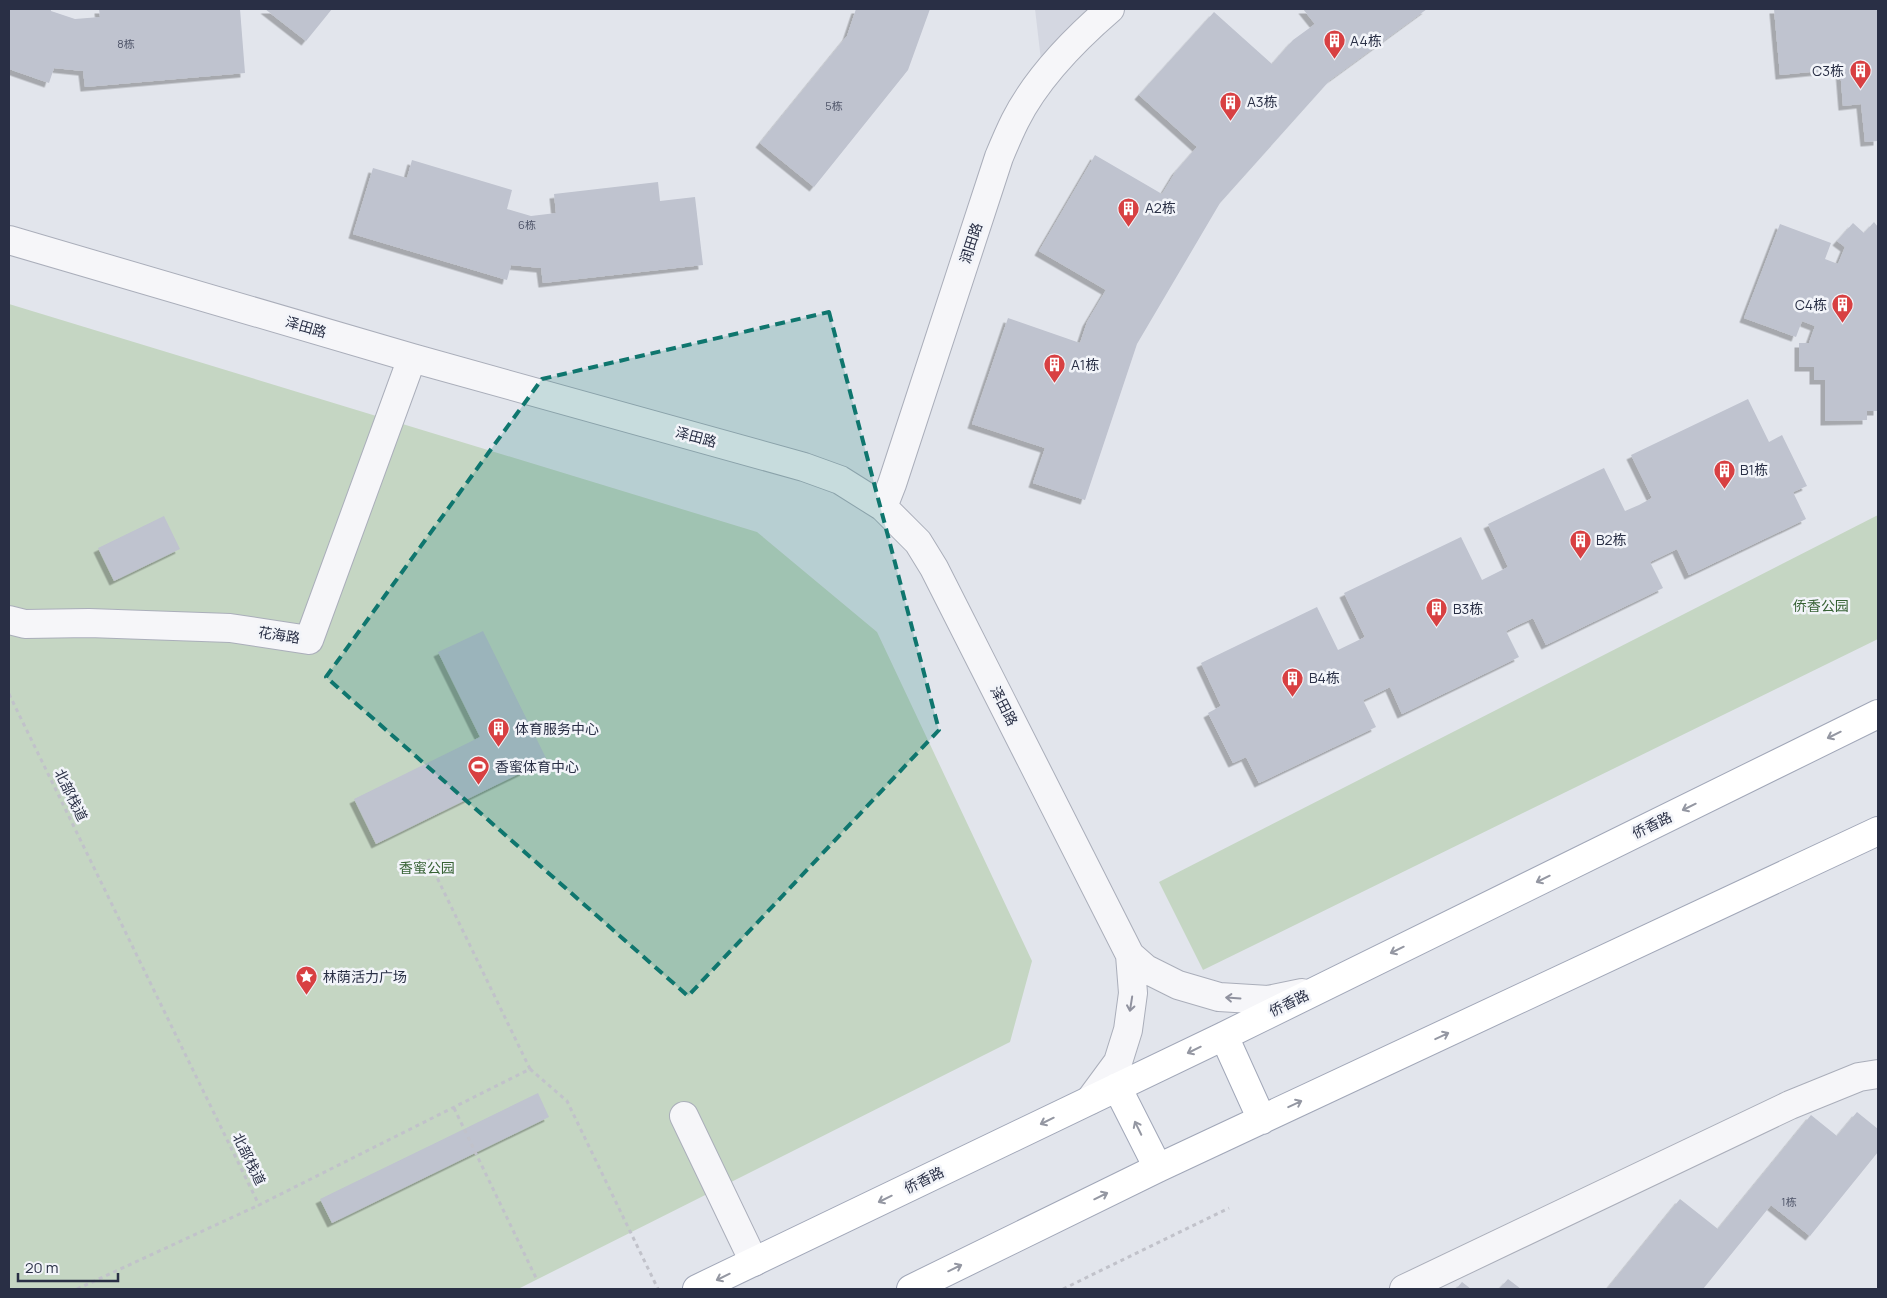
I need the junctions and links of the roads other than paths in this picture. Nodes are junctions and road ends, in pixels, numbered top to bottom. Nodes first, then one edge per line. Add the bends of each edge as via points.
1 (1110, 9) edge
2 (9, 240) edge
3 (412, 358) junction
4 (883, 507) junction
5 (9, 620) edge
6 (1878, 714) edge
7 (1878, 831) edge
8 (1130, 956) junction
9 (1316, 990) junction
10 (1224, 1036) junction
11 (1878, 1074) edge
12 (1118, 1087) junction
13 (1090, 1100) junction
14 (684, 1116) dead end
15 (1262, 1120) junction
16 (1158, 1168) junction
17 (754, 1262) junction
18 (697, 1289) edge
19 (911, 1289) edge
20 (1404, 1289) edge

1 - 4 street, 润田路 via 1058,60 1015,120 999,157
2 - 3 street, 泽田路
3 - 4 street, 泽田路 via 804,467 840,480
3 - 5 street, 花海路 via 310,640 230,628 25,624
4 - 8 street, 泽田路 via 918,542 934,568
6 -> 9 main road, 侨香路
15 -> 7 main road
9 -> 8 street, 泽田路 via 1268,1000 1219,997 1178,985 1146,969
8 -> 13 street, 泽田路 via 1133,993 1128,1030 1118,1062
9 - 10 main road, 侨香路
10 -> 12 main road, 侨香路
10 - 15 main road
11 - 20 street via 1859,1078 1790,1105
12 - 13 main road, 侨香路
16 -> 12 main road
13 -> 17 main road, 侨香路
14 - 17 street
15 - 16 main road
19 -> 16 main road
17 -> 18 main road, 侨香路

